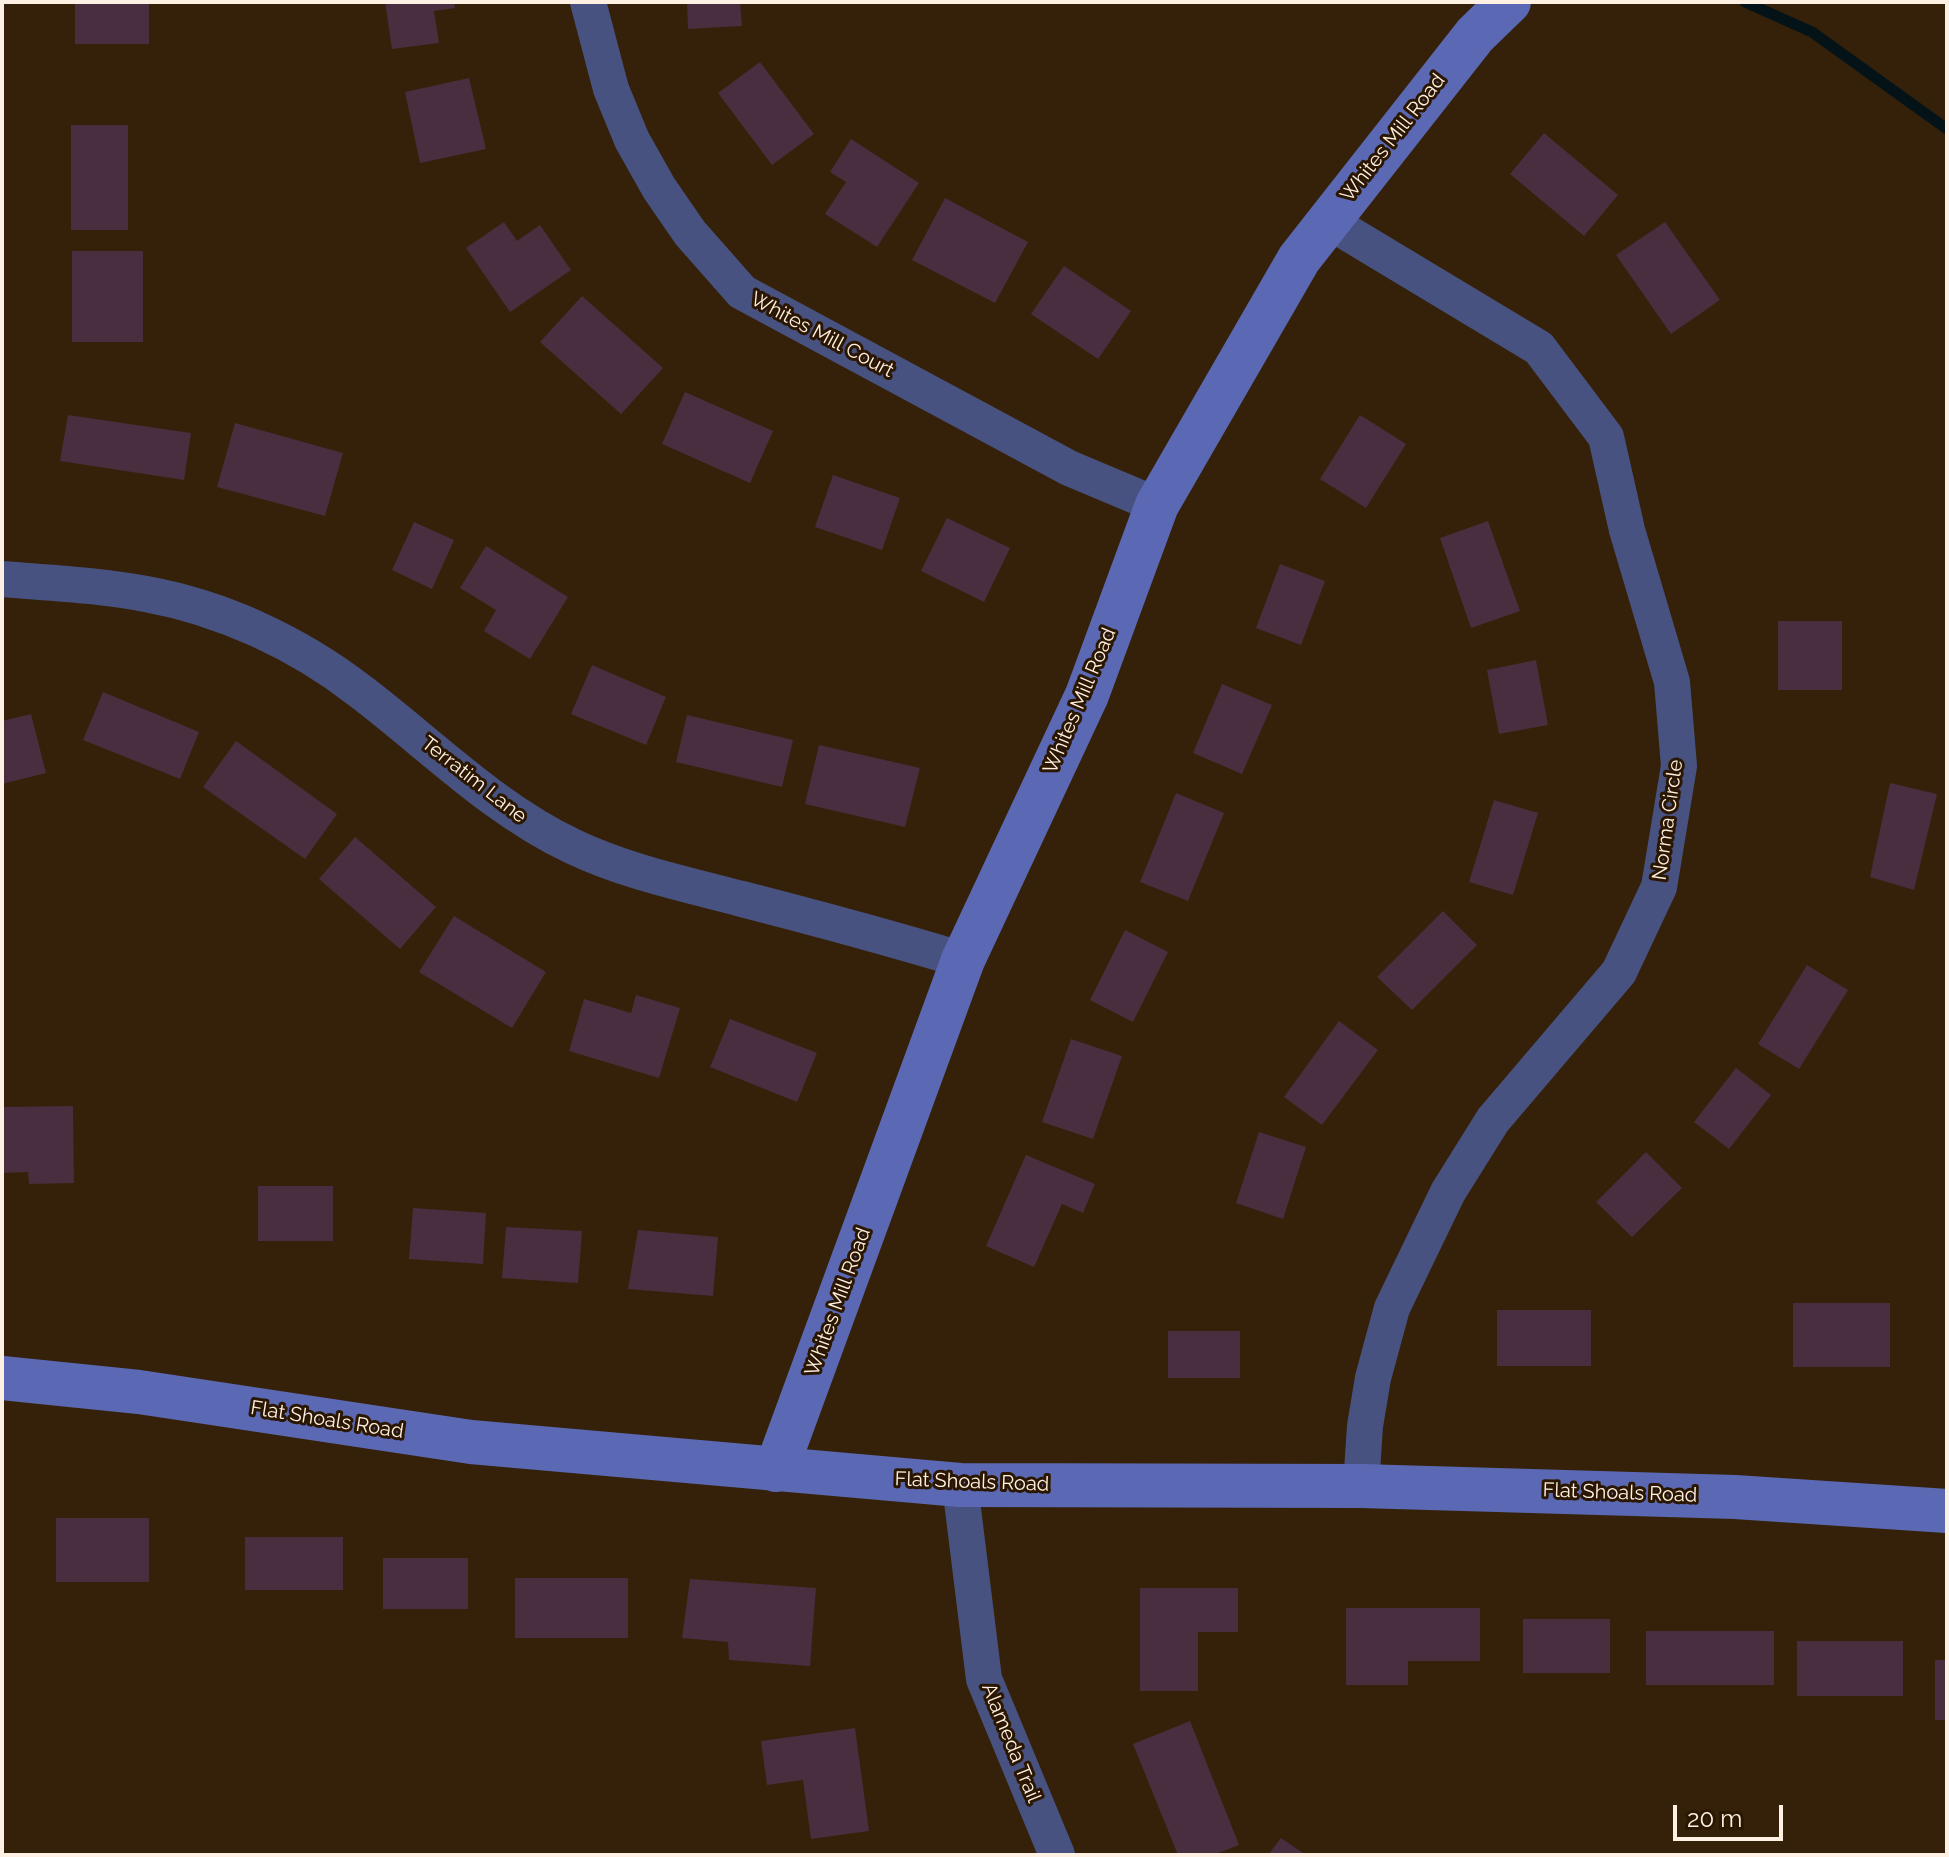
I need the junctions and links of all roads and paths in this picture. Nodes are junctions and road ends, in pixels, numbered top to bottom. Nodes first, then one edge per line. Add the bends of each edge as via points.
1 (588, 2) edge
2 (1509, 2) edge
3 (1328, 221) junction
4 (1157, 505) junction
5 (2, 579) edge
6 (963, 960) junction
7 (2, 1378) edge
8 (776, 1470) junction
9 (960, 1485) junction
10 (1361, 1486) junction
11 (1947, 1511) edge
12 (1057, 1855) edge

1 - 4 street, Whites Mill Court via 611,89 632,140 690,233 742,292 1069,468
2 - 3 main road, Whites Mill Road via 1475,35
3 - 4 main road, Whites Mill Road via 1299,259
3 - 10 street, Norma Circle via 1539,348 1606,437 1672,682 1679,766 1659,887 1619,972 1493,1120 1448,1192 1392,1308 1373,1378
4 - 6 main road, Whites Mill Road via 1087,695
5 - 6 street, Terratim Lane via 148,594 252,627 356,688 481,790 574,847 625,868
6 - 8 main road, Whites Mill Road
7 - 8 main road, Flat Shoals Road via 139,1392 471,1442
8 - 9 main road, Flat Shoals Road
9 - 10 main road, Flat Shoals Road
9 - 12 street, Alameda Trail via 984,1679
10 - 11 main road, Flat Shoals Road via 1735,1497

